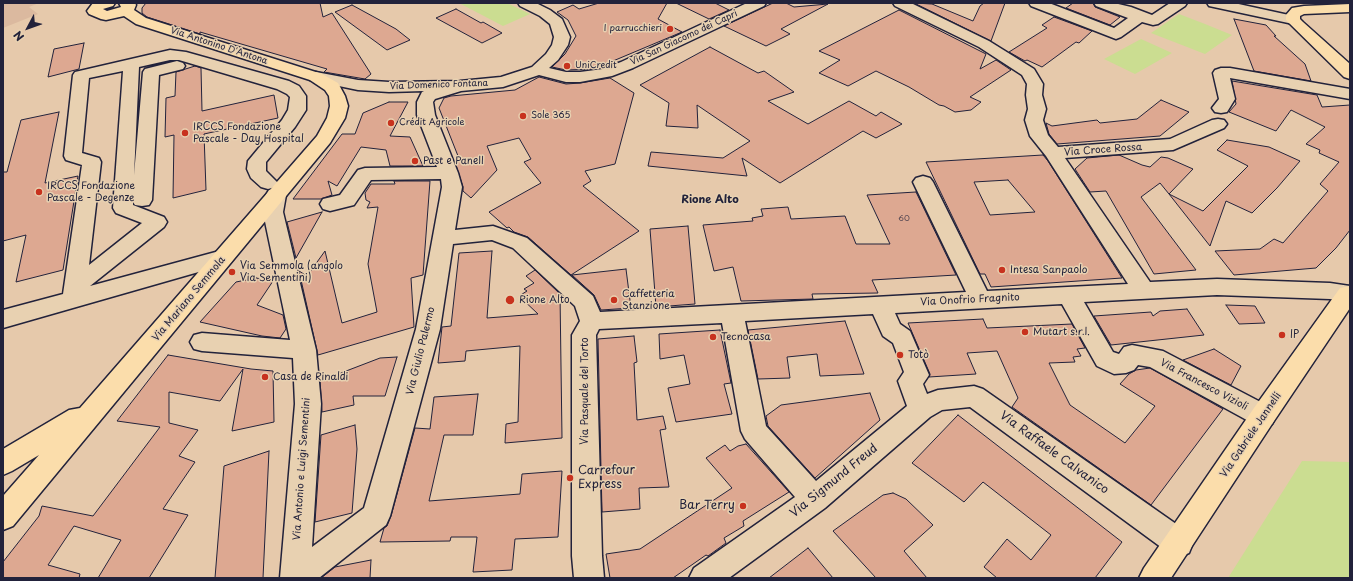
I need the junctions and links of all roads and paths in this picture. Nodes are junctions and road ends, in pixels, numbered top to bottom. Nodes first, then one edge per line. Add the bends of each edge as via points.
1 (525, 3) edge
2 (759, 3) edge
3 (900, 3) edge
4 (1039, 3) edge
5 (1101, 3) edge
6 (1106, 3) edge
7 (1180, 3) edge
8 (1214, 3) edge
9 (1251, 3) edge
10 (93, 5) edge
11 (128, 6) edge
12 (1350, 8) edge
13 (1299, 15) junction
14 (197, 60) junction
15 (131, 64) junction
16 (538, 70) junction
17 (1350, 74) edge
18 (316, 77) junction
19 (460, 86) junction
20 (1350, 94) edge
21 (1053, 154) junction
22 (449, 173) junction
23 (923, 182) dead end
24 (272, 189) junction
25 (142, 200) dead end
26 (330, 204) dead end
27 (444, 238) junction
28 (223, 258) junction
29 (1144, 292) junction
30 (74, 293) junction
31 (1349, 294) edge
32 (1068, 295) junction
33 (980, 300) junction
34 (881, 306) junction
35 (732, 314) junction
36 (3, 319) edge
37 (592, 321) junction
38 (202, 342) dead end
39 (304, 350) junction
40 (96, 407) junction
41 (921, 409) junction
42 (1263, 416) junction
43 (3, 463) edge
44 (815, 500) junction
45 (3, 517) edge
46 (1179, 544) junction
47 (295, 578) edge
48 (589, 578) edge
49 (704, 578) edge
50 (1154, 578) edge

1 - 16 street, Via Domenico Fontana via 556,22 562,37 552,57
2 - 16 street, Via San Giacomo dei Capri via 606,73 580,78
3 - 21 street via 984,44 1028,72 1035,84 1037,109 1034,120 1039,136
4 - 5 street via 1116,34 1139,17
6 - 7 street via 1153,21
8 - 13 street
9 - 13 street via 1283,8
10 - 11 main road via 106,16 117,14
11 - 18 main road, Via Antonino D'Antona via 141,21
12 - 13 main road
13 - 17 main road via 1298,26
14 - 15 street via 170,55
14 - 24 street via 283,85 298,96 297,110 257,161 258,174
14 - 25 street via 151,72
15 - 30 street via 81,75 73,156 92,162
15 - 30 street via 123,208 157,222
16 - 19 street, Via Domenico Fontana via 503,82
18 - 19 street, Via Domenico Fontana via 358,85 389,87
18 - 24 main road, Via Mariano Semmola via 332,87 337,96 339,106 336,118 324,140
19 - 22 street, Via Giulio Palermo via 428,96 425,102 426,115
20 - 21 street, Via Croce Rossa via 1221,73 1227,99 1220,116 1173,144
21 - 29 street, Via Croce Rossa
22 - 26 street via 365,174 347,200
22 - 27 street, Via Giulio Palermo via 452,187
23 - 33 street
24 - 28 main road, Via Mariano Semmola
24 - 39 street, Via Antonio e Luigi Sementini via 273,212
27 - 37 street via 493,233 520,243 584,302
27 - 47 street, Via Giulio Palermo via 428,329 376,516
28 - 30 street
28 - 40 main road, Via Mariano Semmola
29 - 31 street, Via Onofrio Fragnito via 1217,287
29 - 32 street, Via Onofrio Fragnito
30 - 36 street
31 - 42 main road, Via Gabriele Jannelli
32 - 33 street, Via Onofrio Fragnito
32 - 42 street, Via Francesco Vizioli via 1105,359 1114,364 1126,363 1132,354 1155,358
33 - 34 street, Via Onofrio Fragnito
34 - 35 street, Via Onofrio Fragnito
34 - 41 street via 891,330 902,337 917,375 910,381
35 - 37 street, Via Onofrio Fragnito
35 - 44 street via 754,431
37 - 48 street, Via Pasquale del Torto via 584,335
38 - 39 street
39 - 47 street, Via Antonio e Luigi Sementini via 308,404
40 - 43 main road
40 - 45 main road, Via Mariano Semmola
41 - 44 street, Via Sigmund Freud
41 - 46 street, Via Raffaele Calvanico via 938,400 974,396
42 - 46 main road, Via Gabriele Jannelli
44 - 49 street, Via Sigmund Freud
46 - 50 main road, Via Gabriele Jannelli

